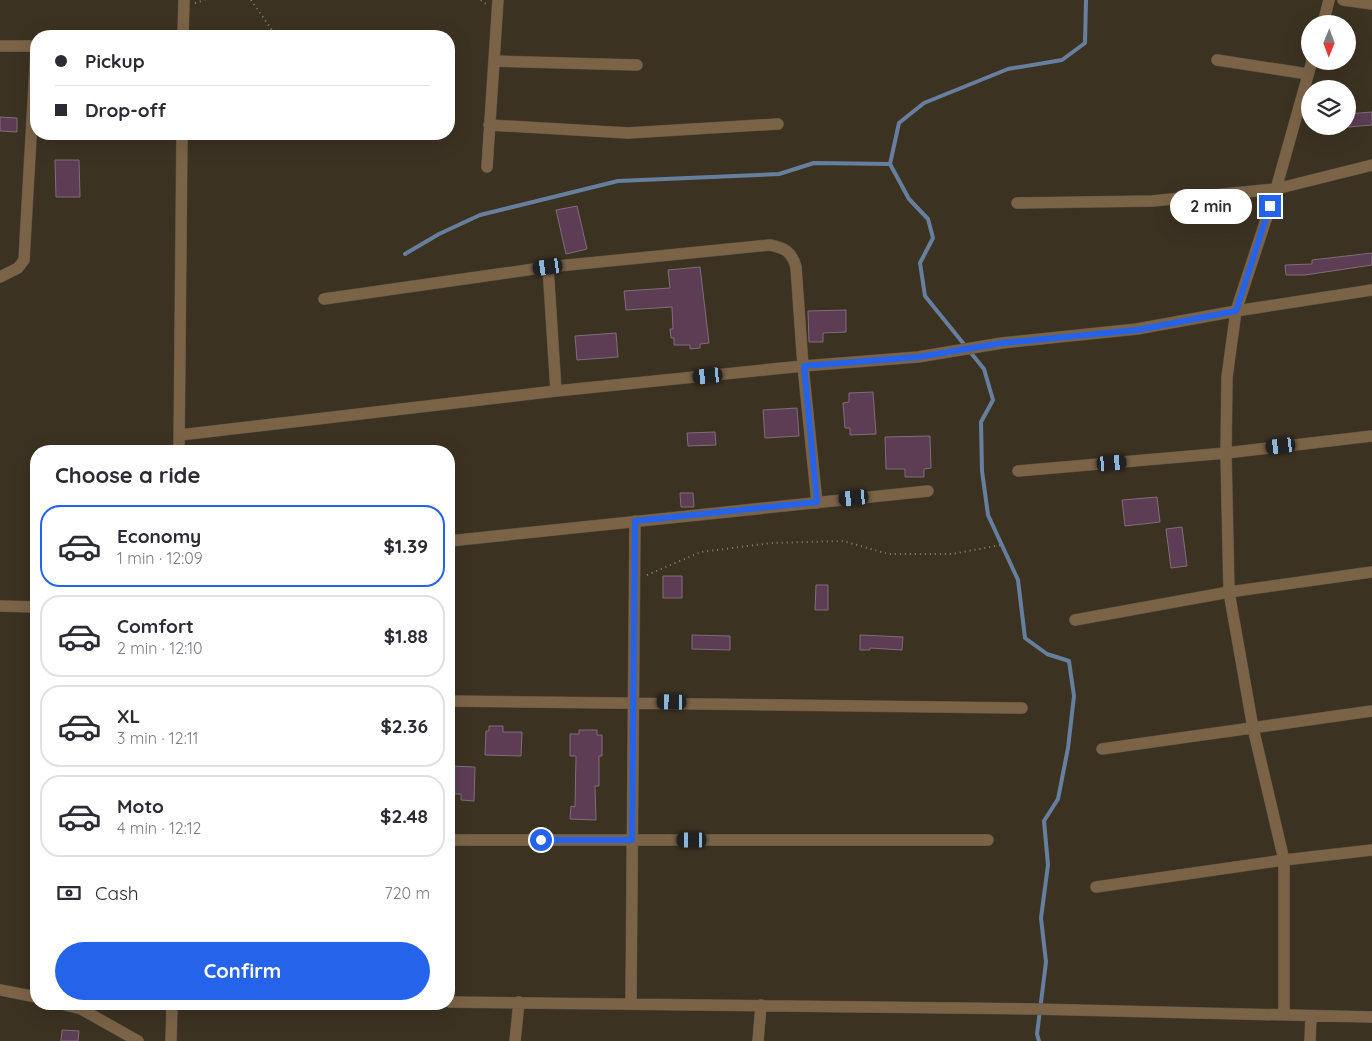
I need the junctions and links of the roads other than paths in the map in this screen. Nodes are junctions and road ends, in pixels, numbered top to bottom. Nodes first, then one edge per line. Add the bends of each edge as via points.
1 (184, 0) edge
2 (498, 0) edge
3 (1330, 0) edge
4 (1343, 0) edge
5 (1372, 4) edge
6 (1325, 15) edge
7 (183, 30) edge
8 (0, 46) edge
9 (30, 46) edge
10 (1217, 60) dead end
11 (494, 61) junction
12 (637, 65) dead end
13 (1309, 70) edge
14 (1308, 74) junction
15 (778, 124) dead end
16 (489, 125) junction
17 (31, 140) edge
18 (182, 140) edge
19 (1372, 165) edge
20 (487, 168) dead end
21 (1276, 189) junction
22 (1017, 203) dead end
23 (548, 267) junction
24 (0, 277) edge
25 (1372, 290) edge
26 (324, 299) dead end
27 (1236, 311) junction
28 (804, 366) junction
29 (556, 391) junction
30 (180, 435) junction
31 (1372, 436) edge
32 (179, 445) edge
33 (1226, 453) junction
34 (1018, 471) dead end
35 (928, 491) dead end
36 (817, 502) junction
37 (635, 521) junction
38 (455, 539) edge
39 (1372, 572) edge
40 (1229, 592) junction
41 (0, 606) edge
42 (30, 607) edge
43 (1075, 620) dead end
44 (455, 701) edge
45 (633, 702) junction
46 (1022, 708) dead end
47 (1372, 710) edge
48 (1253, 728) junction
49 (1102, 749) dead end
50 (455, 840) edge
51 (632, 840) junction
52 (988, 840) dead end
53 (1372, 850) edge
54 (1284, 860) junction
55 (1096, 887) dead end
56 (0, 990) edge
57 (30, 996) edge
58 (455, 1002) edge
59 (519, 1002) junction
60 (631, 1004) junction
61 (761, 1005) junction
62 (83, 1010) edge
63 (172, 1010) edge
64 (1284, 1014) junction
65 (1311, 1016) junction
66 (1372, 1017) edge
67 (138, 1041) edge
68 (171, 1041) edge
69 (515, 1041) edge
70 (758, 1041) edge
71 (1310, 1041) edge

1 - 7 street
2 - 11 street
3 - 6 street
4 - 5 street
8 - 9 street
10 - 14 street
11 - 12 street
11 - 16 street
13 - 14 street
14 - 21 street
15 - 16 street via 628,133
16 - 20 street
17 - 24 street via 24,260 18,268
18 - 30 street
19 - 21 street
21 - 22 street via 1152,201
21 - 27 street
23 - 26 street
23 - 28 street via 770,245 781,247 794,259 796,267
23 - 29 street
25 - 27 street
27 - 28 street via 1137,330 1002,343 918,357
27 - 33 street via 1228,377
28 - 29 street
28 - 36 street
29 - 30 street
30 - 32 street
31 - 33 street
33 - 34 street
33 - 40 street
35 - 36 street
36 - 37 street
37 - 38 street
37 - 45 street
39 - 40 street
40 - 43 street
40 - 48 street
41 - 42 street
44 - 45 street
45 - 46 street
45 - 51 street
47 - 48 street
48 - 49 street
48 - 54 street
50 - 51 street
51 - 52 street
51 - 60 street
53 - 54 street
54 - 55 street
54 - 64 street
56 - 57 street
58 - 59 street
59 - 60 street
59 - 69 street
60 - 61 street
61 - 64 street
61 - 70 street
62 - 67 street
63 - 68 street
64 - 65 street
65 - 66 street
65 - 71 street

